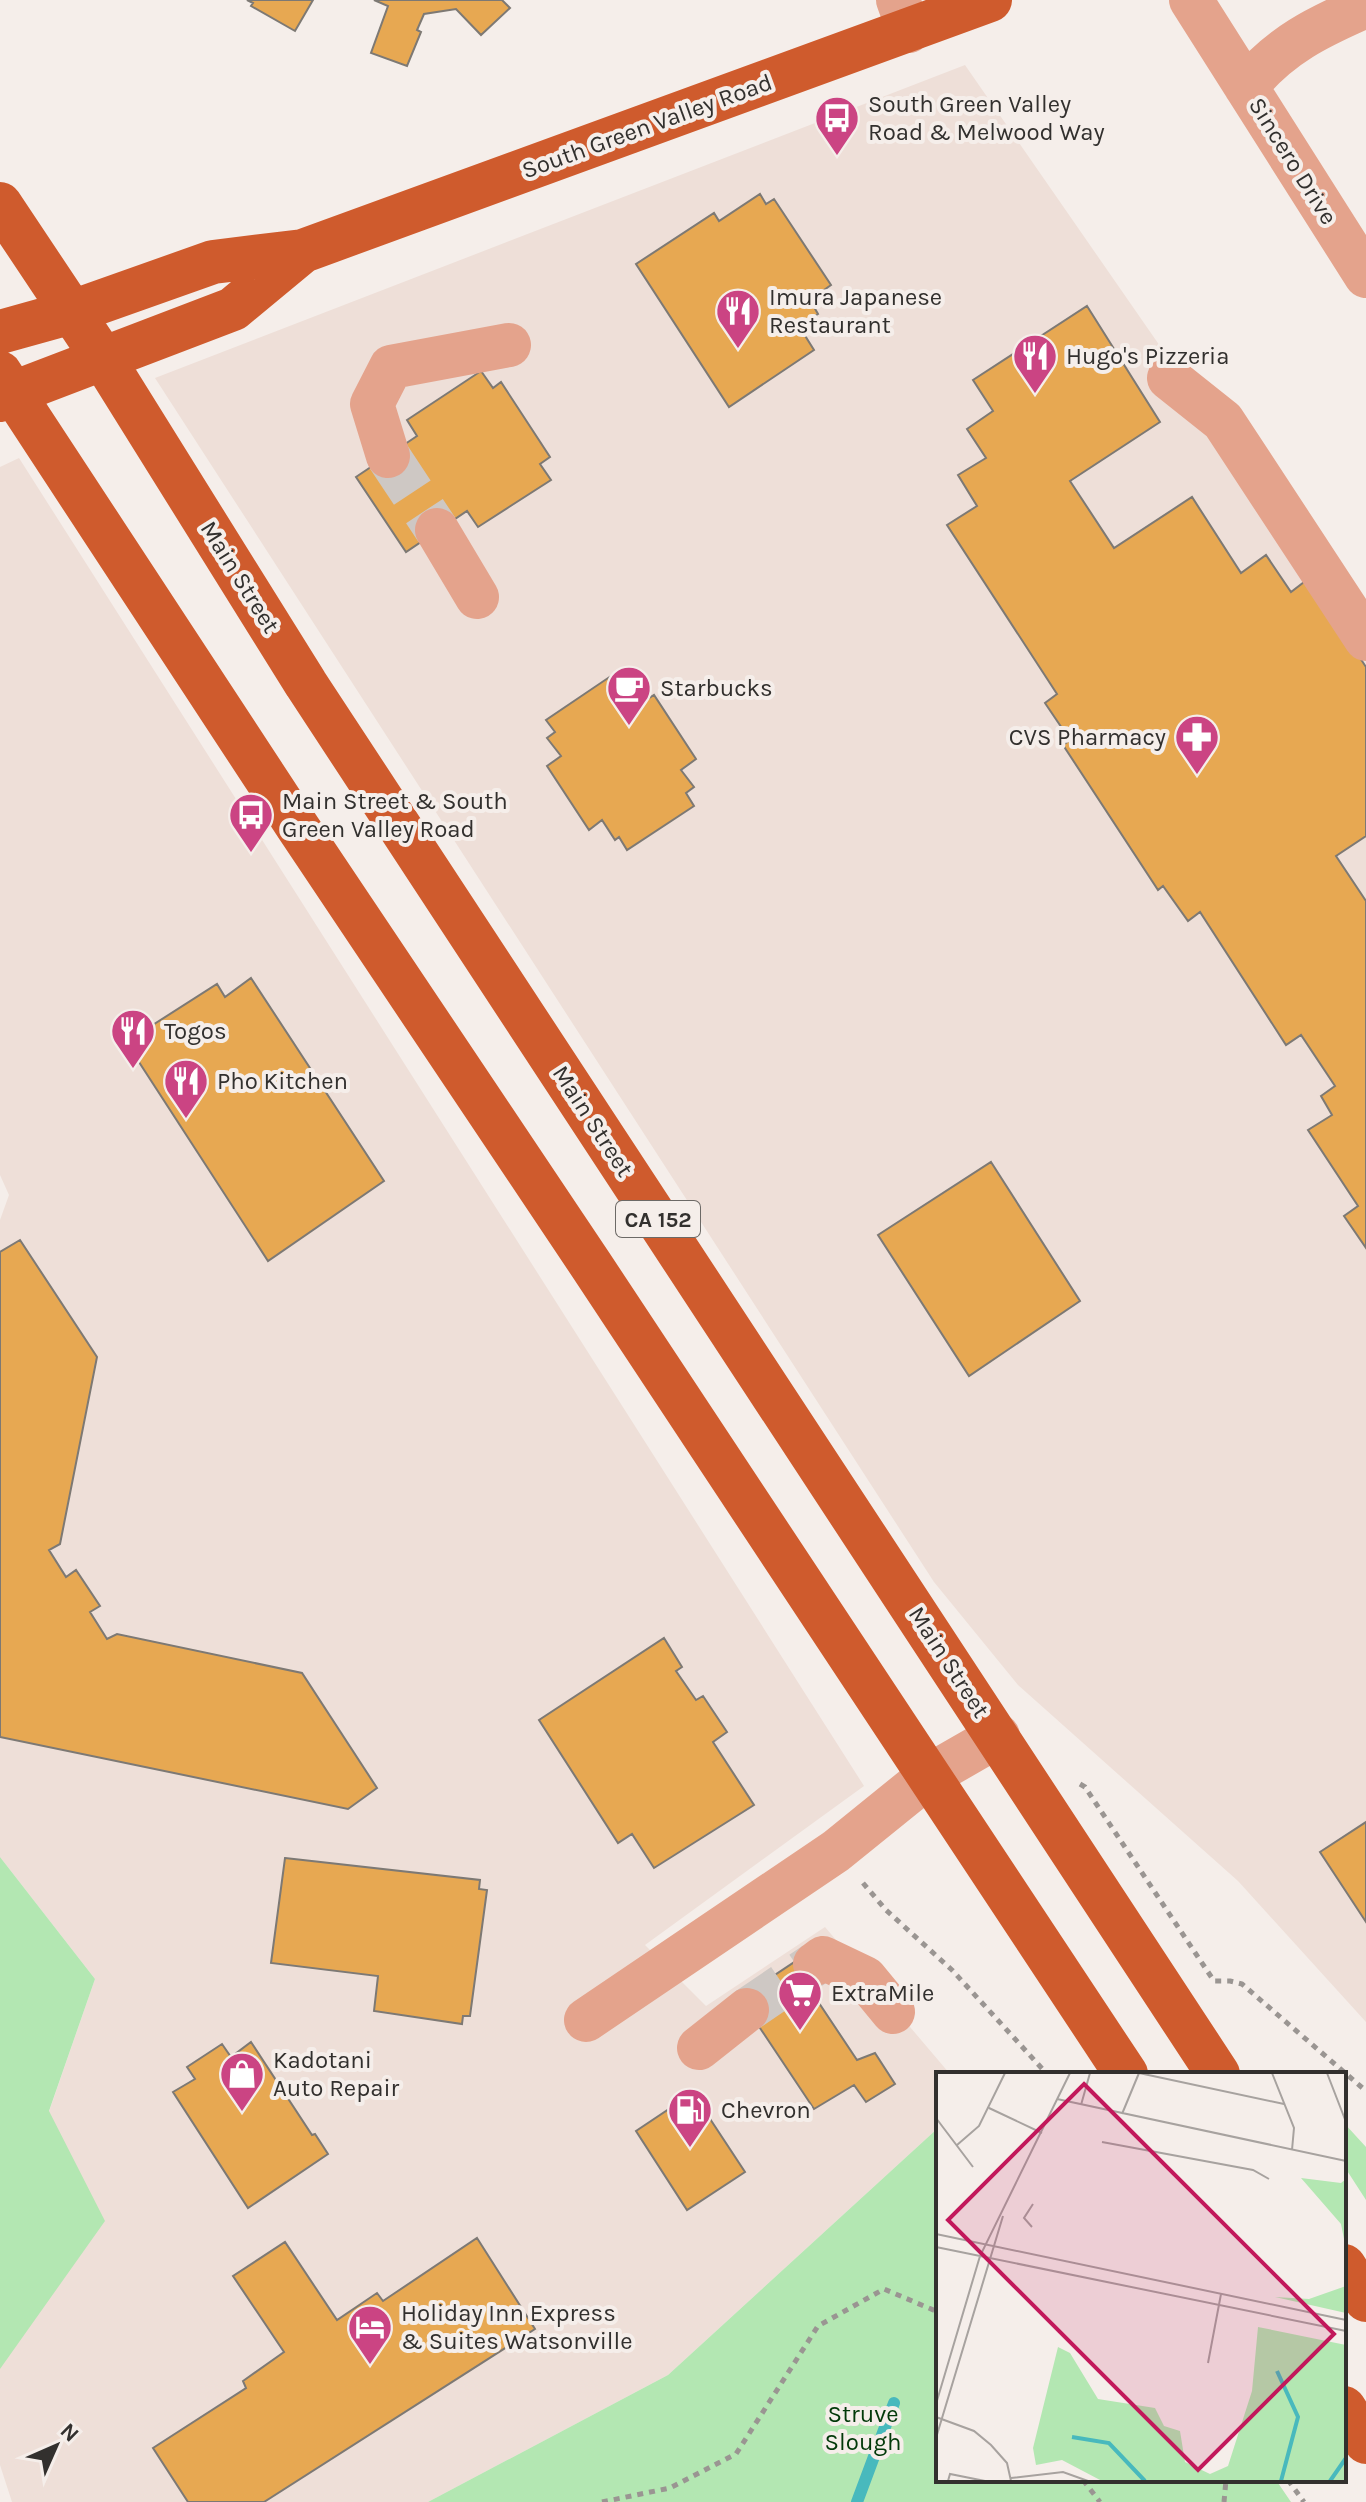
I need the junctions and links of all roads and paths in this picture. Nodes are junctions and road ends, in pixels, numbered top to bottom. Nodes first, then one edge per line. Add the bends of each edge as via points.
1 (990, 0) edge
2 (1191, 0) edge
3 (1366, 6) edge
4 (904, 15) edge
5 (1246, 87) junction
6 (0, 204) edge
7 (303, 251) junction
8 (1366, 276) edge
9 (72, 312) junction
10 (0, 332) edge
11 (509, 345) dead end
12 (104, 360) junction
13 (1169, 378) dead end
14 (4, 388) edge
15 (388, 456) tunnel mouth
16 (437, 530) tunnel mouth
17 (477, 597) dead end
18 (1366, 639) edge
19 (998, 1736) junction
20 (930, 1775) junction
21 (1085, 1787) dead end
22 (886, 1910) dead end
23 (815, 1964) dead end
24 (747, 2010) tunnel mouth
25 (893, 2012) dead end
26 (586, 2020) dead end
27 (699, 2048) dead end
28 (1045, 2072) edge
29 (1125, 2072) edge
30 (1217, 2072) edge
31 (1346, 2072) edge
32 (1346, 2072) edge
33 (1366, 2091) edge
34 (1346, 2269) edge
35 (1366, 2300) edge
36 (936, 2311) edge
37 (1346, 2411) edge
38 (1366, 2442) edge
39 (1085, 2482) edge
40 (1226, 2482) edge
41 (1289, 2482) edge
42 (602, 2502) edge
43 (1100, 2502) edge
44 (1224, 2502) edge
45 (1304, 2502) edge

1 - 4 main road, South Green Valley Road
2 - 5 street, Sincero Drive
3 - 5 street via 1301,37
4 - 7 main road, South Green Valley Road
5 - 8 street, Sincero Drive
6 - 9 main road, Main Street / CA 152
7 - 9 main road, South Green Valley Road via 213,262
7 - 12 main road, South Green Valley Road via 233,309
9 - 10 main road, South Green Valley Road
9 - 12 main road, Main Street / CA 152
11 - 15 street via 391,367 372,404
12 - 14 main road, South Green Valley Road
12 - 19 main road, Main Street / CA 152 via 306,684
13 - 18 street via 1223,421
14 - 20 main road
16 - 17 street
19 - 20 street
19 - 30 main road, Main Street / CA 152
20 - 26 street via 836,1851
20 - 29 main road
21 - 32 path via 1214,1981 1242,1984
22 - 28 path via 952,1970
23 - 25 street via 823,1958 865,1978
24 - 27 street
31 - 33 path
34 - 35 main road
36 - 42 path via 884,2289 818,2326 736,2454 670,2488
37 - 38 main road
39 - 43 path
40 - 44 path
41 - 45 path

